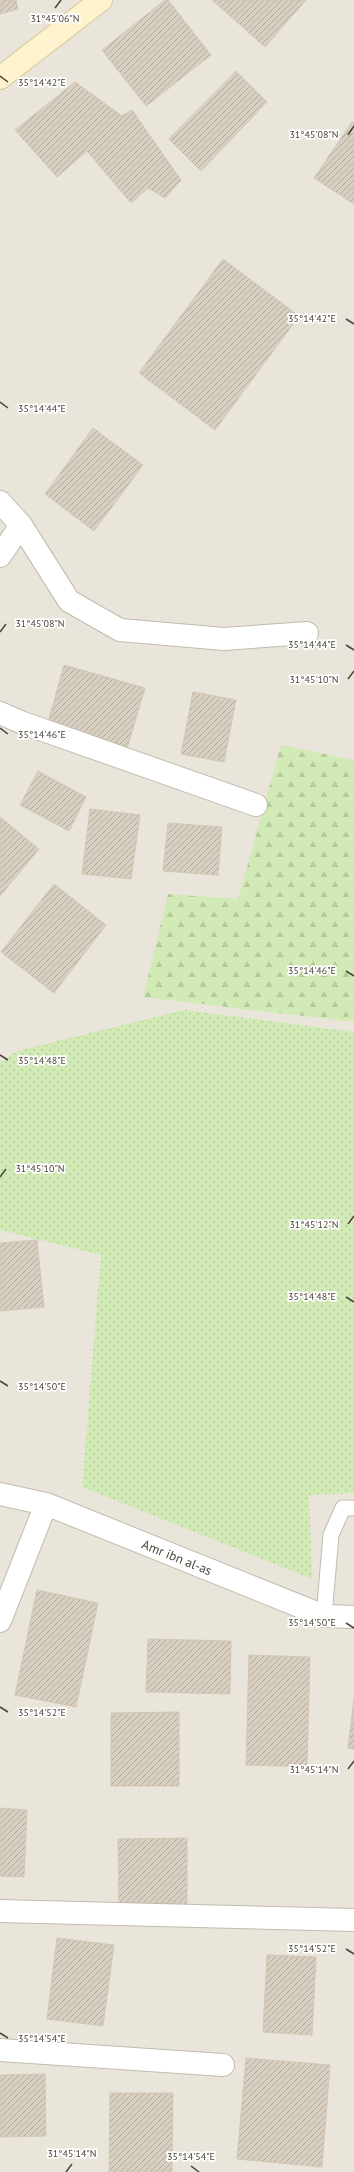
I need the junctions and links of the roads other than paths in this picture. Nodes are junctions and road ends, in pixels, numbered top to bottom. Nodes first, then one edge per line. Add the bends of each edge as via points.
1 (101, 0) edge
2 (0, 78) edge
3 (0, 502) edge
4 (21, 525) junction
5 (0, 556) edge
6 (307, 633) dead end
7 (0, 713) edge
8 (256, 805) dead end
9 (0, 1494) edge
10 (46, 1504) junction
11 (354, 1508) edge
12 (324, 1616) junction
13 (354, 1617) edge
14 (0, 1621) edge
15 (0, 1911) edge
16 (354, 1920) edge
17 (0, 2050) edge
18 (223, 2065) dead end

1 - 2 street
3 - 4 street
4 - 5 street
4 - 6 street via 69,601 120,630 224,639
7 - 8 street
9 - 10 street, Amr ibn al-as
10 - 12 street, Amr ibn al-as
10 - 14 street
11 - 12 lane via 343,1508 331,1535
12 - 13 street, Amr ibn al-as
15 - 16 street
17 - 18 street

